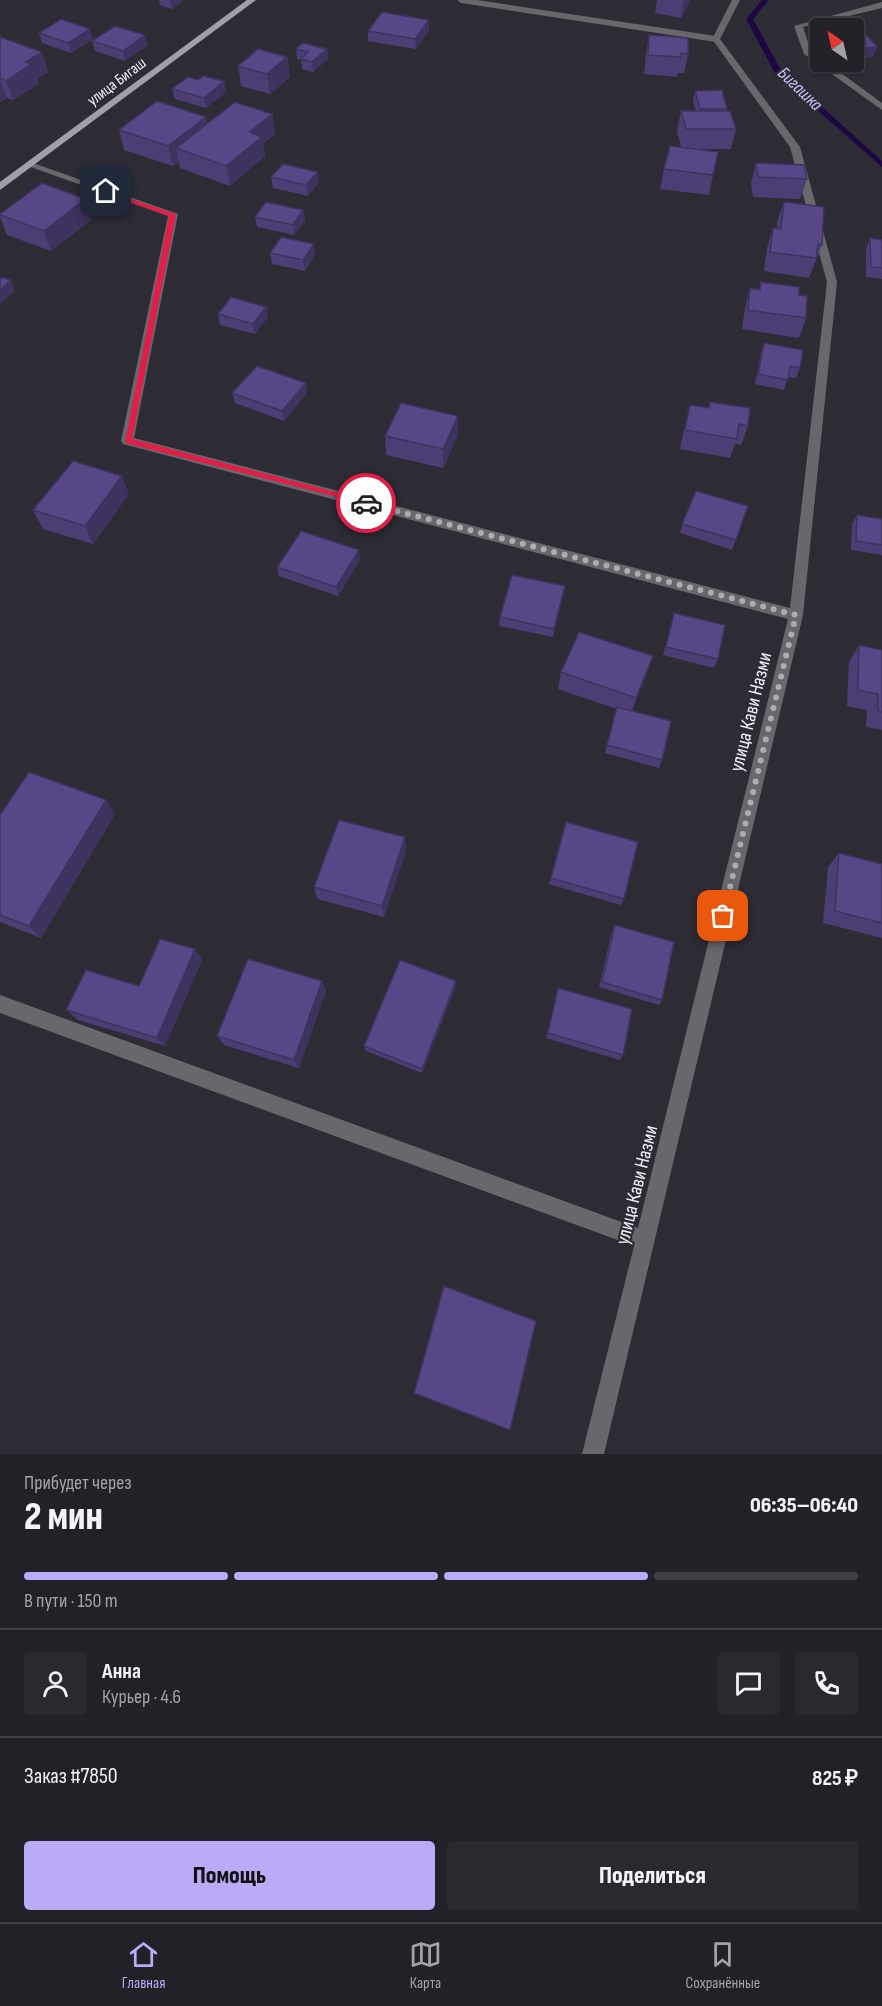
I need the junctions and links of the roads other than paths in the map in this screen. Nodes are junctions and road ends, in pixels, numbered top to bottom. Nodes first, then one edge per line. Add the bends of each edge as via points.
1 (252, 0) edge
2 (461, 0) edge
3 (736, 0) edge
4 (882, 5) edge
5 (716, 39) junction
6 (882, 107) edge
7 (30, 165) junction
8 (0, 187) edge
9 (796, 615) junction
10 (0, 1004) edge
11 (645, 1240) junction
12 (593, 1454) edge

1 - 7 main road, улица Бигаш
2 - 5 street
3 - 5 street
4 - 6 street via 798,26 807,51
5 - 9 street, улица Кави Назми via 795,147 832,282
7 - 8 main road, улица Бигаш
7 - 9 street via 172,214 128,441
9 - 11 street, улица Кави Назми
10 - 11 street
11 - 12 street, улица Кави Назми

